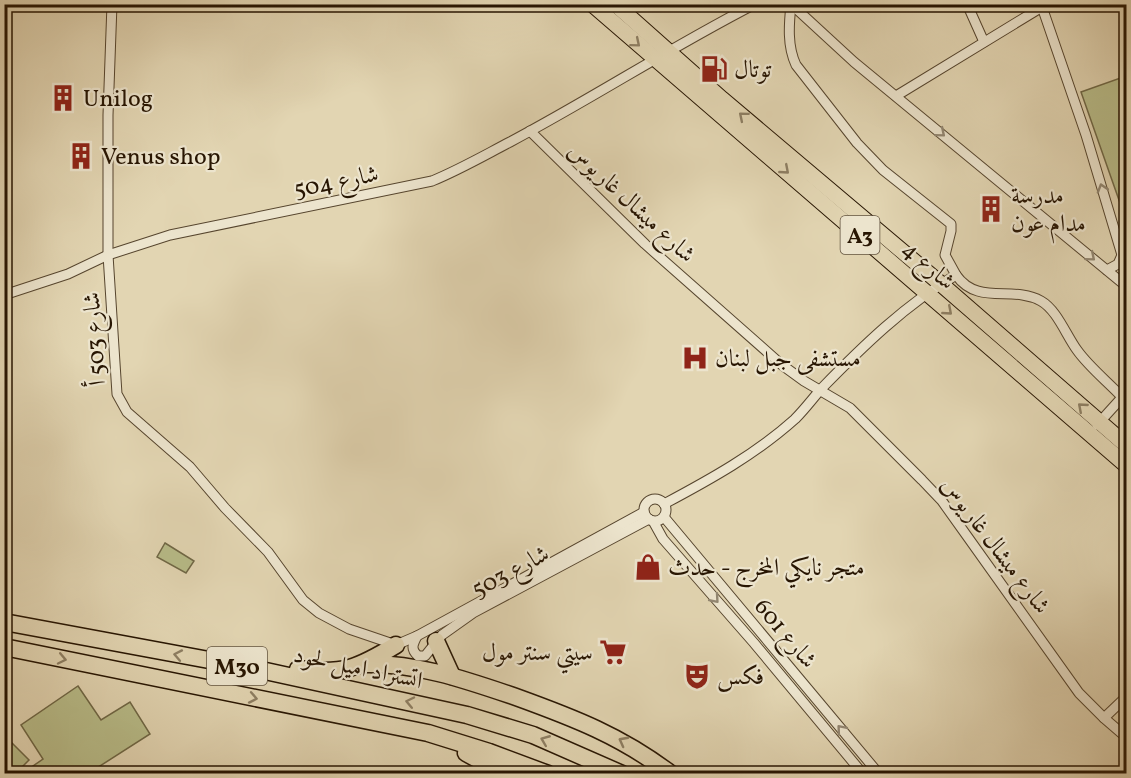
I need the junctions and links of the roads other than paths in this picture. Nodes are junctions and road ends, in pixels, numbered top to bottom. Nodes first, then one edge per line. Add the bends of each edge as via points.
1 (112, 4) edge
2 (592, 4) edge
3 (615, 4) edge
4 (755, 4) edge
5 (808, 4) edge
6 (967, 4) edge
7 (1041, 6) edge
8 (794, 7) edge
9 (984, 42) junction
10 (662, 56) junction
11 (896, 96) junction
12 (530, 131) junction
13 (108, 255) junction
14 (1124, 259) edge
15 (1107, 270) junction
16 (956, 275) junction
17 (941, 284) junction
18 (1126, 286) edge
19 (927, 293) junction
20 (4, 295) edge
21 (820, 390) junction
22 (1124, 395) edge
23 (1095, 428) junction
24 (1126, 445) edge
25 (1126, 465) edge
26 (664, 504) junction
27 (664, 516) junction
28 (649, 518) junction
29 (4, 622) edge
30 (417, 636) junction
31 (436, 641) junction
32 (396, 645) junction
33 (4, 647) edge
34 (365, 664) junction
35 (252, 669) junction
36 (452, 676) junction
37 (1126, 697) edge
38 (1104, 718) junction
39 (428, 733) junction
40 (1126, 737) edge
41 (658, 768) edge
42 (505, 774) edge
43 (548, 774) edge
44 (622, 774) edge
45 (672, 774) edge
46 (863, 774) edge
47 (879, 774) edge

1 - 13 street, شارع 503 أ
2 -> 10 highway, شارع 4 / A3
3 - 10 highway, شارع 4 / A3
4 - 10 street, شارع 504
5 - 8 street
6 - 9 street
7 - 9 street
14 -> 7 street
8 - 11 street
8 - 16 street via 789,24 796,65 883,170 951,224 945,255
9 - 11 street
10 - 12 street, شارع 504
17 -> 10 highway, شارع 4 / A3
10 -> 19 highway, شارع 4 / A3
11 -> 15 street
12 - 13 street, شارع 504 via 425,183 170,235
12 - 21 street, شارع ميشال غاريوس via 666,262 782,365
13 - 20 street, شارع 504 via 68,274
13 - 32 street, شارع 503 أ via 120,404 190,467 268,552 303,600 348,629
14 - 15 street
15 - 18 street
16 - 17 street
16 - 22 street via 971,290 1019,294 1047,305 1078,352
17 - 19 street
23 -> 17 highway, شارع 4 / A3
19 - 21 street
19 -> 23 highway, شارع 4 / A3
21 - 26 street via 796,417 754,452
21 - 38 street, شارع ميشال غاريوس via 857,413 942,501 1074,686
22 - 23 street
23 - 24 highway, شارع 4 / A3
23 - 25 highway, شارع 4 / A3
26 - 27 street
26 - 28 street via 658,500 646,504
27 - 28 street via 657,521
47 -> 27 street, شارع 601
28 - 30 street, شارع 503
28 - 31 street, شارع 503 via 473,613
28 -> 46 street, شارع 601
35 -> 29 highway, اتستراد اميل لحود / M30
30 - 31 street, شارع 503 via 412,648 418,656 429,653
30 - 32 street, شارع 503
31 - 36 highway
32 - 34 highway
33 -> 39 highway, M30
34 - 35 highway via 333,671
34 - 36 highway via 400,665
44 -> 35 highway, اتستراد اميل لحود / M30 via 533,735 467,715
41 -> 36 highway via 631,746 592,726
37 - 38 street
38 - 40 street, شارع ميشال غاريوس
39 - 42 highway
39 - 43 highway, M30
41 - 45 highway

